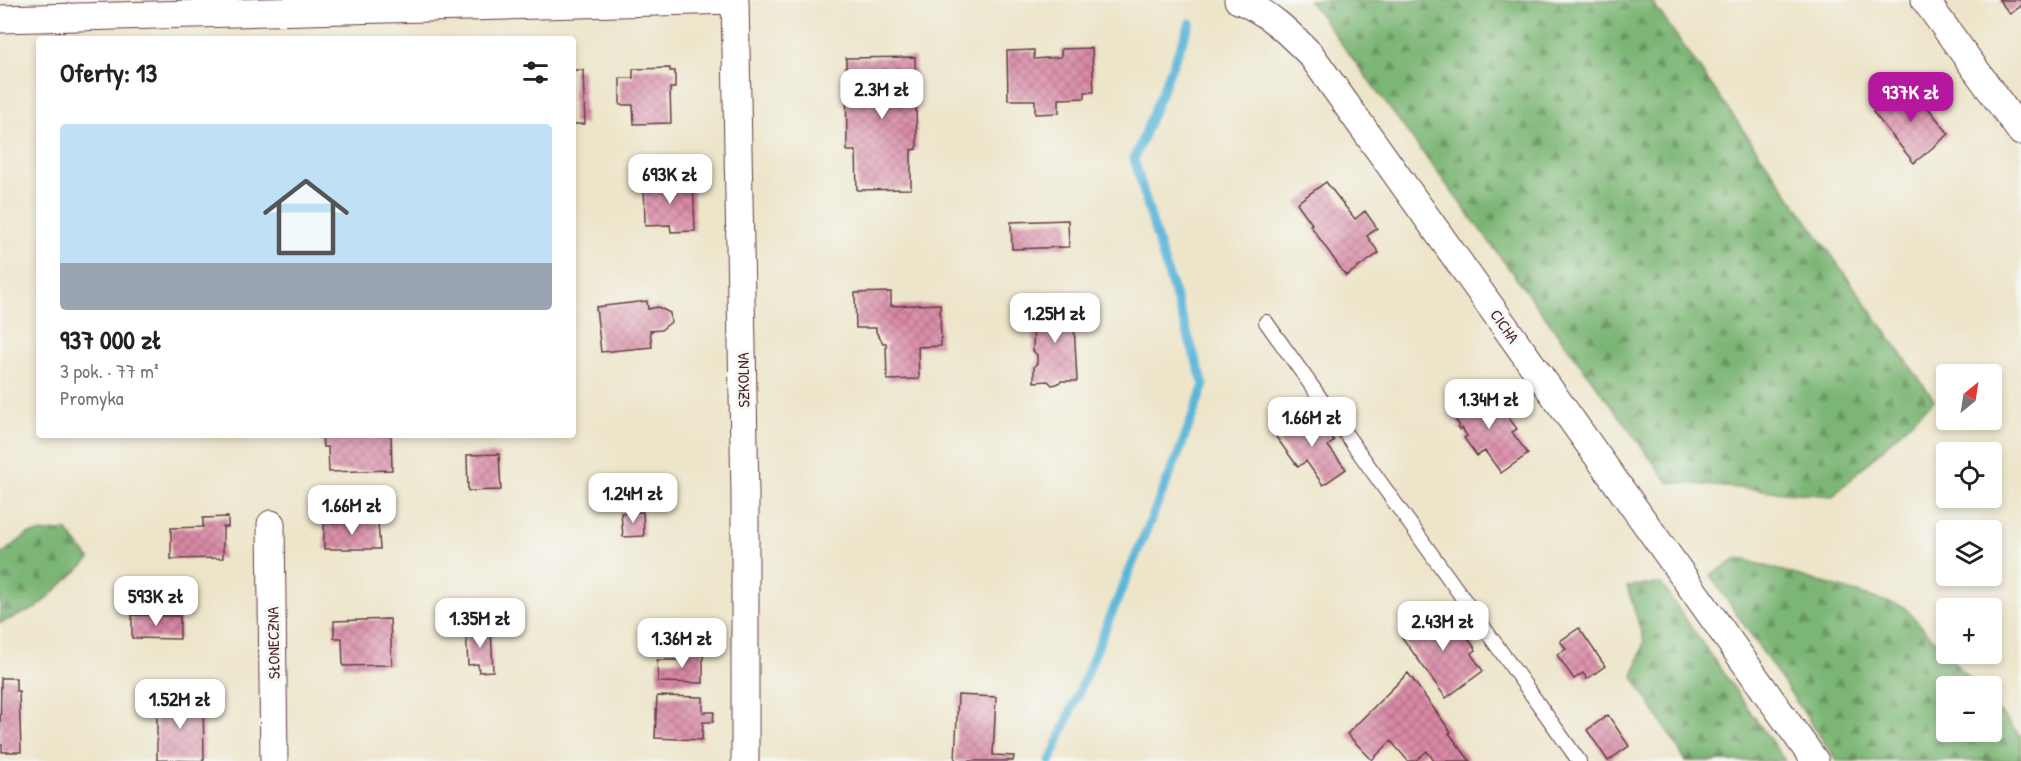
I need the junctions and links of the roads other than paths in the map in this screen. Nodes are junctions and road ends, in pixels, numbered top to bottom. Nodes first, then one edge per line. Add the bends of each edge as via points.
1 (735, 0) edge
2 (1925, 0) edge
3 (1243, 1) edge
4 (256, 6) edge
5 (0, 19) edge
6 (2021, 132) edge
7 (1266, 322) dead end
8 (271, 524) dead end
9 (274, 761) edge
10 (745, 761) edge
11 (1579, 761) edge
12 (1815, 761) edge

1 - 4 street
1 - 10 street, SZKOLNA via 745,494
2 - 6 street
3 - 12 street, CICHA via 1282,26 1311,55
4 - 5 street
7 - 11 lane
8 - 9 street, SŁONECZNA

